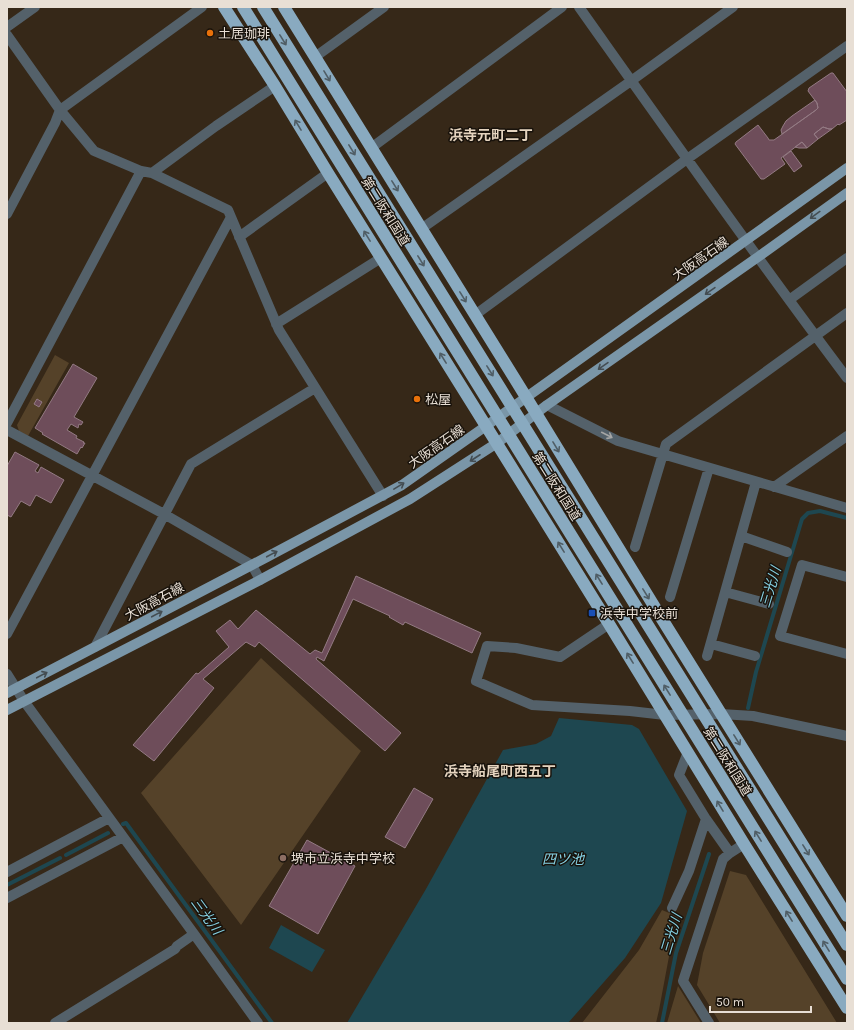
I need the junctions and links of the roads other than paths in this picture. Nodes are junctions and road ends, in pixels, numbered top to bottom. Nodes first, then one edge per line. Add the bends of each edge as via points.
1 (35, 7) edge
2 (202, 7) edge
3 (224, 7) edge
4 (243, 7) edge
5 (263, 7) edge
6 (284, 7) edge
7 (384, 7) edge
8 (562, 7) edge
9 (578, 7) edge
10 (733, 7) edge
11 (7, 27) edge
12 (7, 35) edge
13 (847, 46) edge
14 (315, 56) junction
15 (631, 81) junction
16 (274, 86) junction
17 (60, 110) junction
18 (371, 148) junction
19 (687, 159) junction
20 (847, 168) edge
21 (141, 171) junction
22 (152, 173) junction
23 (328, 174) junction
24 (847, 193) edge
25 (7, 214) edge
26 (231, 217) junction
27 (421, 230) junction
28 (239, 237) junction
29 (746, 241) junction
30 (758, 257) junction
31 (381, 258) junction
32 (847, 258) edge
33 (789, 300) junction
34 (847, 313) edge
35 (475, 315) junction
36 (276, 324) junction
37 (815, 336) junction
38 (847, 378) edge
39 (315, 388) junction
40 (526, 397) junction
41 (547, 405) junction
42 (536, 414) junction
43 (7, 423) edge
44 (486, 426) junction
45 (7, 430) edge
46 (847, 436) edge
47 (496, 444) junction
48 (662, 454) junction
49 (709, 468) junction
50 (93, 476) junction
51 (756, 482) junction
52 (774, 487) junction
53 (383, 496) junction
54 (847, 508) edge
55 (164, 514) junction
56 (741, 536) junction
57 (635, 547) dead end
58 (787, 552) dead end
59 (252, 565) junction
60 (847, 577) edge
61 (260, 580) junction
62 (725, 592) junction
63 (670, 597) dead end
64 (769, 604) dead end
65 (610, 624) junction
66 (8, 628) edge
67 (711, 644) junction
68 (95, 647) junction
69 (847, 654) edge
70 (707, 656) dead end
71 (755, 656) dead end
72 (7, 674) edge
73 (11, 690) edge
74 (24, 701) junction
75 (7, 710) edge
76 (721, 714) junction
77 (665, 715) junction
78 (847, 736) edge
79 (688, 752) junction
80 (706, 819) junction
81 (111, 820) junction
82 (123, 837) junction
83 (744, 844) junction
84 (730, 853) junction
85 (7, 872) edge
86 (7, 898) edge
87 (672, 908) dead end
88 (847, 916) edge
89 (194, 934) junction
90 (847, 945) edge
91 (847, 979) edge
92 (847, 1008) edge
93 (55, 1023) edge
94 (258, 1023) edge
95 (709, 1023) edge

1 - 11 street
2 - 17 street
3 - 16 highway
91 -> 4 highway, 第二阪和国道, bridge
5 -> 90 highway, 第二阪和国道, bridge
6 - 14 highway
7 - 14 street
8 - 18 street
9 - 15 street
10 - 15 street
12 - 17 street
13 - 19 street
14 -> 18 highway
15 - 19 street
15 - 27 street
16 - 22 street
23 -> 16 highway
17 - 21 street via 94,151
17 - 25 street
18 -> 27 highway
19 - 29 street
19 - 35 street
20 - 29 main road, 大阪高石線
21 - 22 street
21 - 43 street
22 - 26 street via 228,210
23 - 28 street
31 -> 23 highway
24 -> 30 main road
26 - 28 street
26 - 50 street
27 -> 35 highway
28 - 36 street
29 - 30 street
29 - 40 main road, 大阪高石線
30 - 33 street
30 -> 41 main road
31 - 36 street
44 -> 31 highway
32 - 33 street
33 - 37 street
34 - 37 street
35 - 40 highway
36 - 39 street
37 - 38 street
37 - 48 street via 666,444
39 - 53 street
39 - 55 street via 191,464
40 - 42 highway
40 - 44 main road, 大阪高石線
41 - 42 main road
41 -> 48 street via 618,441
42 - 47 main road
42 -> 76 highway
44 - 47 highway
53 -> 44 main road, 大阪高石線
45 - 50 street
46 - 52 street
47 -> 61 main road via 410,499
65 -> 47 highway
48 - 49 street
48 - 57 street
49 - 51 street
49 - 63 street
50 - 55 street
50 - 66 street
51 - 52 street
51 - 56 street
52 - 54 street
59 -> 53 main road, 大阪高石線
55 - 59 street
55 - 68 street
56 - 58 street
56 - 62 street
59 - 61 street
68 -> 59 main road, 大阪高石線
60 - 69 street via 802,565 780,636
61 - 74 main road
62 - 64 street
62 - 67 street
77 -> 65 highway
65 - 77 street via 560,657 516,648 487,646 476,681 532,705
67 - 70 street
67 - 71 street
73 -> 68 main road, 大阪高石線
72 - 73 street
73 - 74 street
74 - 75 main road
74 - 81 street
76 - 77 street
76 - 78 street via 753,716
76 -> 88 highway
77 - 79 highway
79 - 80 street via 679,775
83 -> 79 highway
80 - 84 street
80 - 87 street via 689,871
81 - 82 street
81 - 85 street
82 - 86 street
82 - 89 street
83 - 84 street
92 -> 83 highway
84 - 95 street via 724,859 683,981
89 - 93 street via 175,949
89 - 94 street

